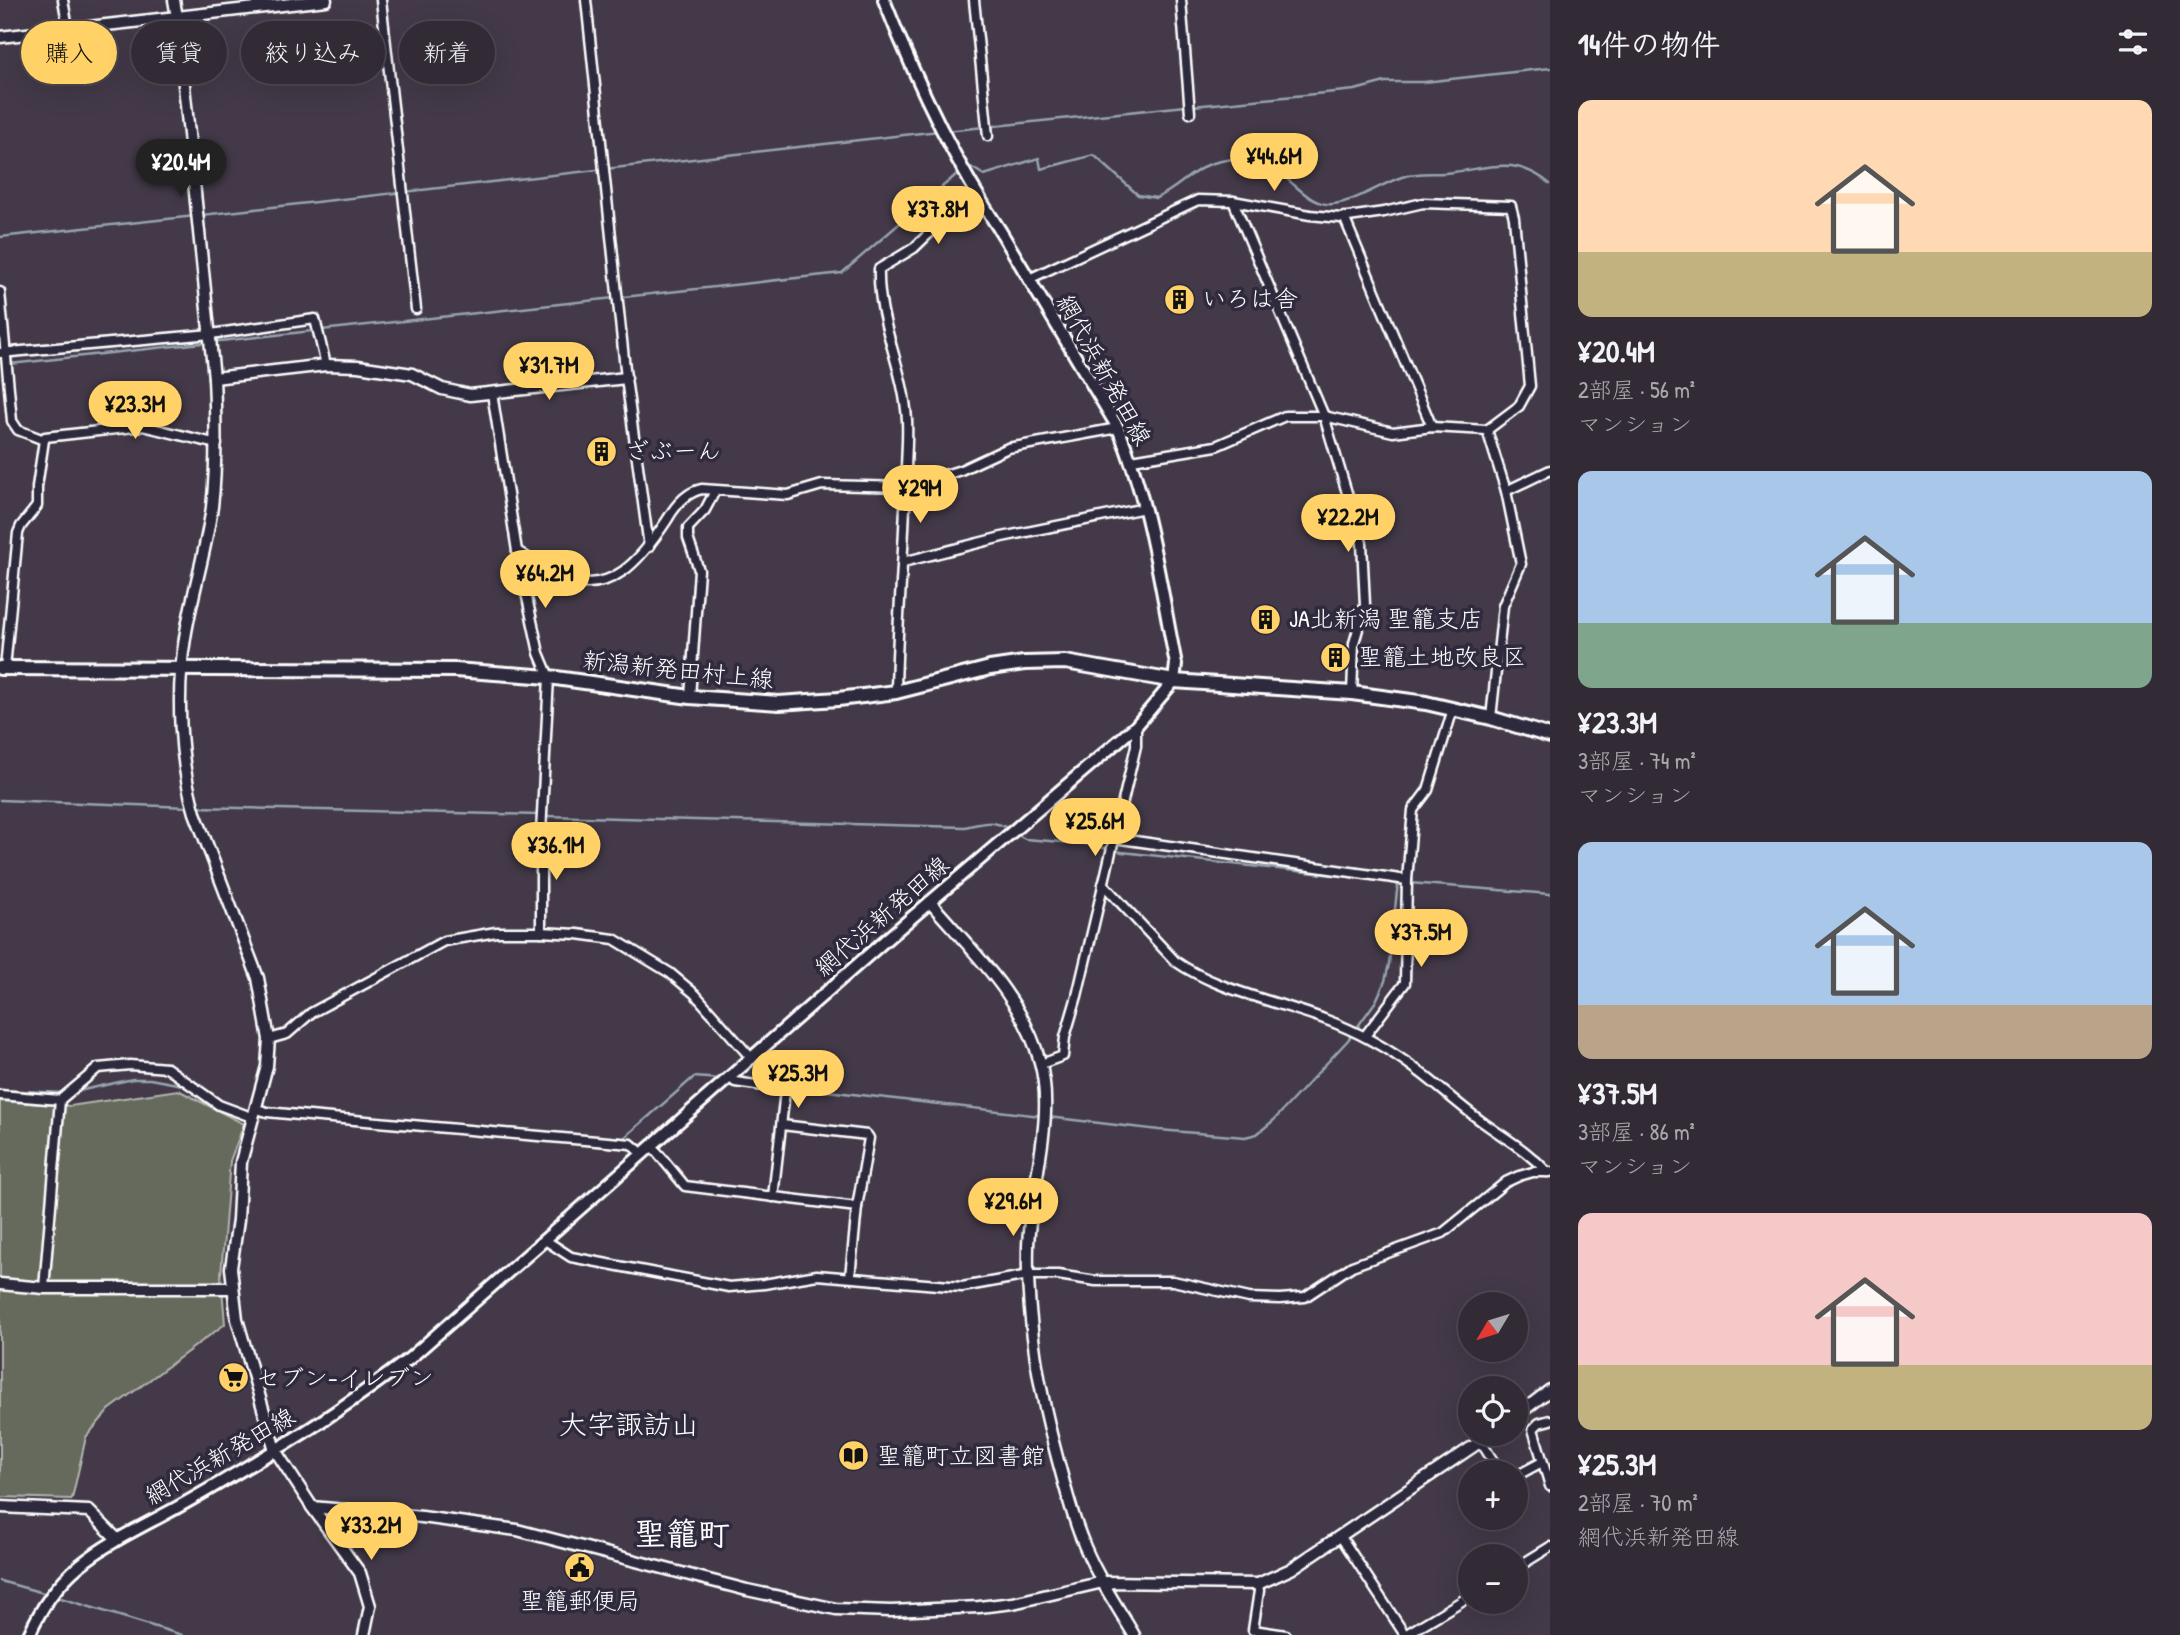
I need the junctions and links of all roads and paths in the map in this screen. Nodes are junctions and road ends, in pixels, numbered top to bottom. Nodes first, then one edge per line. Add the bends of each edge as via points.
1 (63, 0) edge
2 (174, 0) edge
3 (326, 0) edge
4 (381, 0) edge
5 (586, 0) edge
6 (884, 0) edge
7 (974, 0) edge
8 (1181, 0) edge
9 (177, 16) junction
10 (67, 21) edge
11 (117, 23) edge
12 (21, 34) edge
13 (0, 37) edge
14 (1190, 113) dead end
15 (988, 136) dead end
16 (981, 201) junction
17 (1233, 201) junction
18 (1344, 218) junction
19 (1029, 279) junction
20 (0, 292) edge
21 (416, 309) dead end
22 (211, 334) junction
23 (4, 352) edge
24 (326, 365) junction
25 (214, 378) junction
26 (626, 378) junction
27 (492, 393) junction
28 (1324, 416) junction
29 (1432, 427) junction
30 (1118, 428) junction
31 (1487, 430) junction
32 (44, 440) junction
33 (217, 444) junction
34 (1132, 460) junction
35 (1550, 470) edge
36 (906, 487) junction
37 (715, 491) junction
38 (1506, 491) junction
39 (1145, 508) junction
40 (649, 547) junction
41 (517, 551) junction
42 (903, 562) junction
43 (3, 668) edge
44 (182, 668) junction
45 (549, 677) junction
46 (1174, 681) junction
47 (896, 692) junction
48 (1352, 693) junction
49 (690, 697) junction
50 (1453, 709) junction
51 (1491, 718) junction
52 (1136, 726) junction
53 (1550, 736) edge
54 (1114, 838) junction
55 (1407, 880) junction
56 (1103, 884) junction
57 (930, 902) junction
58 (541, 932) junction
59 (1365, 1037) junction
60 (269, 1039) junction
61 (752, 1059) junction
62 (1041, 1064) junction
63 (730, 1078) junction
64 (0, 1095) edge
65 (61, 1100) junction
66 (255, 1113) junction
67 (782, 1125) junction
68 (648, 1150) junction
69 (1548, 1172) edge
70 (773, 1196) junction
71 (857, 1207) junction
72 (545, 1240) junction
73 (1029, 1275) junction
74 (850, 1277) junction
75 (0, 1284) edge
76 (44, 1288) junction
77 (233, 1288) junction
78 (1550, 1390) edge
79 (1528, 1407) edge
80 (1550, 1420) edge
81 (1475, 1446) edge
82 (275, 1450) junction
83 (1542, 1462) junction
84 (1528, 1470) edge
85 (1550, 1486) edge
86 (0, 1507) edge
87 (312, 1507) junction
88 (1341, 1536) junction
89 (117, 1539) junction
90 (1550, 1547) edge
91 (1528, 1561) edge
92 (1102, 1582) junction
93 (1258, 1584) junction
94 (1458, 1603) edge
95 (29, 1635) edge
96 (364, 1635) edge
97 (1134, 1635) edge
98 (1286, 1635) edge

1 - 10 street
2 - 9 street
3 - 9 street
4 - 21 street
5 - 26 street
6 - 16 main road, 網代浜新発田線 via 928,103
7 - 15 street
8 - 14 street
9 - 11 street
9 - 22 street
12 - 13 street
16 - 19 main road, 網代浜新発田線
16 - 36 street via 945,218 914,248 879,269 881,300 907,419
17 - 18 street
17 - 19 street via 1198,200
17 - 28 street
18 - 29 street
18 - 31 street via 1423,203 1511,206 1530,386 1519,406
19 - 30 main road, 網代浜新発田線
20 - 23 street
22 - 23 street
22 - 24 street via 315,319
22 - 25 street
23 - 32 street via 12,421 18,430
24 - 25 street
24 - 27 street via 399,371 460,394
25 - 33 street
26 - 27 street
26 - 40 street
27 - 41 street
28 - 29 street via 1393,432
28 - 34 street via 1285,416 1216,446
28 - 48 street via 1362,543 1365,605 1354,643
29 - 31 street
30 - 34 main road, 網代浜新発田線
30 - 36 street via 1007,448 961,470
31 - 38 street
32 - 33 street via 143,426
32 - 43 street via 37,506 18,533
33 - 44 street via 212,505
34 - 39 main road, 網代浜新発田線
35 - 38 street
36 - 37 street via 822,485 788,495
36 - 42 street
37 - 40 street via 692,491
37 - 49 street via 688,528 699,570
38 - 51 street via 1521,564 1503,607
39 - 42 street
39 - 46 main road, 網代浜新発田線 via 1176,664
40 - 41 street via 626,570 594,582 557,576
41 - 45 street via 539,653
42 - 47 street
43 - 44 main road, 新潟新発田村上線
44 - 45 main road, 新潟新発田村上線 via 455,670
44 - 60 street via 182,752 187,786 258,978
45 - 49 main road, 新潟新発田村上線
45 - 58 street
46 - 47 main road, 新潟新発田村上線 via 1065,663 1024,663
46 - 48 main road, 新潟新発田村上線
46 - 52 main road, 網代浜新発田線
47 - 49 main road, 新潟新発田村上線 via 779,703
48 - 50 main road, 新潟新発田村上線
50 - 51 main road, 新潟新発田村上線
50 - 55 street via 1428,790 1413,810
51 - 53 main road, 新潟新発田村上線
52 - 54 street via 1136,746
52 - 57 main road, 網代浜新発田線
54 - 55 street
54 - 56 street
55 - 59 street via 1405,983
56 - 59 street via 1185,968
56 - 62 street via 1063,1056
57 - 61 main road, 網代浜新発田線
57 - 62 street via 1020,1012
58 - 60 street via 496,932 444,941 310,1013 287,1034
58 - 61 street via 614,939 695,994
59 - 69 street via 1416,1069
60 - 66 street
61 - 63 main road, 網代浜新発田線
62 - 73 street via 1045,1113 1030,1213
63 - 67 street via 784,1089
63 - 68 main road, 網代浜新発田線
64 - 65 street
65 - 66 street via 98,1068 130,1065 167,1068 219,1105
65 - 76 street
66 - 68 street via 631,1144
66 - 77 street via 241,1162
67 - 70 street
67 - 71 street via 867,1135
68 - 70 street via 685,1186
68 - 72 main road, 網代浜新発田線
69 - 73 street via 1506,1182 1443,1233 1352,1266 1305,1297 1249,1298 1173,1282
70 - 71 street
71 - 74 street
72 - 74 street via 571,1257 729,1287 817,1275
72 - 82 main road, 網代浜新発田線 via 409,1359
73 - 74 street via 962,1287
73 - 92 street via 1039,1388 1068,1499
75 - 76 street
76 - 77 street
77 - 82 street via 237,1319
78 - 79 street
80 - 83 street via 1533,1429
81 - 88 street
82 - 87 street
82 - 89 main road, 網代浜新発田線
83 - 84 street
83 - 85 street
86 - 89 street via 89,1511
87 - 92 street via 517,1530 836,1609 891,1611 1013,1603
87 - 96 street via 360,1573 370,1606
88 - 93 street via 1291,1569
88 - 94 street via 1405,1635
89 - 95 main road, 網代浜新発田線 via 65,1577
90 - 91 street
92 - 93 street
92 - 97 street
93 - 98 street via 1253,1630

